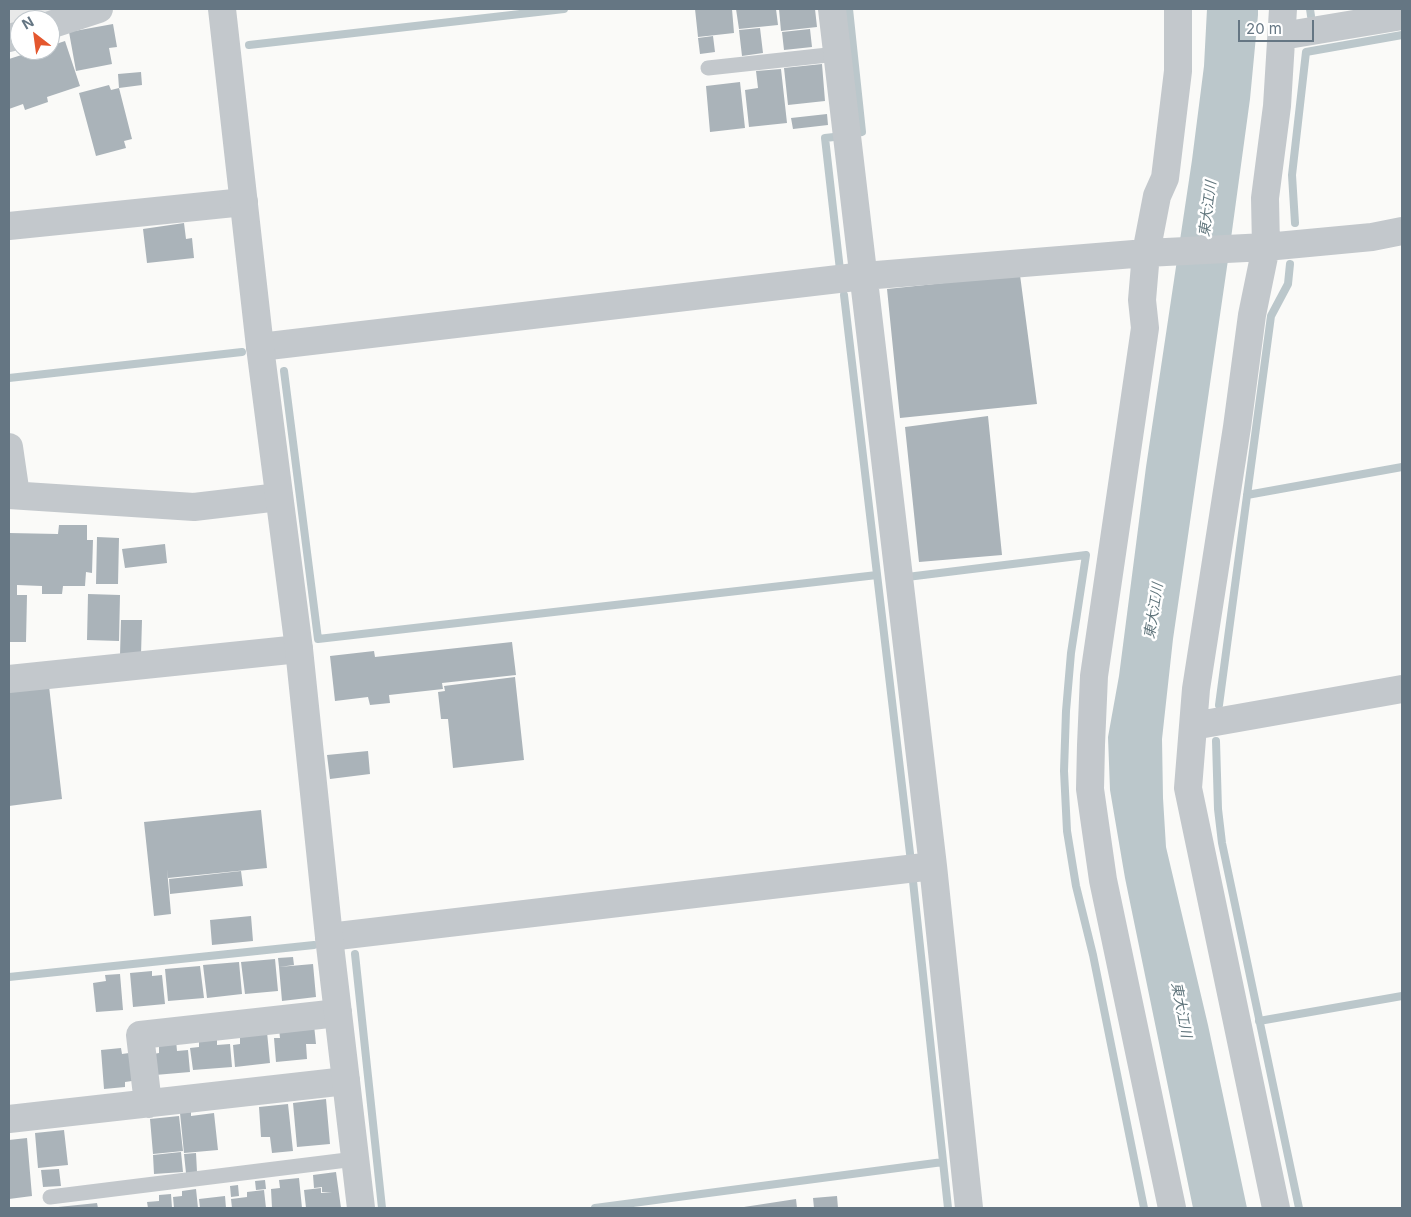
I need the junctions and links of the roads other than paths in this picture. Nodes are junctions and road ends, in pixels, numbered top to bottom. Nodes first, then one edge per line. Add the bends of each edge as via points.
1 (99, 9) edge
2 (222, 9) edge
3 (832, 9) edge
4 (1178, 9) edge
5 (1283, 9) edge
6 (1402, 16) edge
7 (60, 22) edge
8 (1282, 36) junction
9 (837, 54) junction
10 (708, 68) dead end
11 (244, 202) junction
12 (9, 226) edge
13 (1402, 231) edge
14 (1260, 247) junction
15 (1154, 253) junction
16 (864, 276) junction
17 (260, 347) junction
18 (9, 447) edge
19 (12, 495) edge
20 (279, 497) junction
21 (299, 649) junction
22 (9, 679) edge
23 (1402, 689) edge
24 (1193, 726) junction
25 (933, 866) junction
26 (329, 936) junction
27 (338, 1013) junction
28 (346, 1081) junction
29 (148, 1104) junction
30 (9, 1120) edge
31 (355, 1159) junction
32 (50, 1197) dead end
33 (361, 1208) edge
34 (969, 1208) edge
35 (1172, 1208) edge
36 (1276, 1208) edge

1 - 7 street
2 - 11 street
3 - 9 street
4 - 15 street via 1178,71 1165,178 1158,196
5 - 8 street
6 - 8 street
8 - 14 street
9 - 10 lane
9 - 16 street
11 - 12 street
11 - 17 street
13 - 14 street via 1372,237
14 - 15 street
14 - 24 street
15 - 16 street
15 - 35 street via 1142,300 1145,328 1094,676 1090,789 1103,880
16 - 17 street
16 - 25 street
17 - 20 street
18 - 19 street
19 - 20 street via 194,507
20 - 21 street
21 - 22 street
21 - 26 street
23 - 24 street
24 - 36 street via 1188,788
25 - 26 street
25 - 34 street
26 - 27 street
27 - 28 street
27 - 29 street via 140,1035
28 - 29 street
28 - 31 street
29 - 30 street
31 - 32 lane
31 - 33 street

